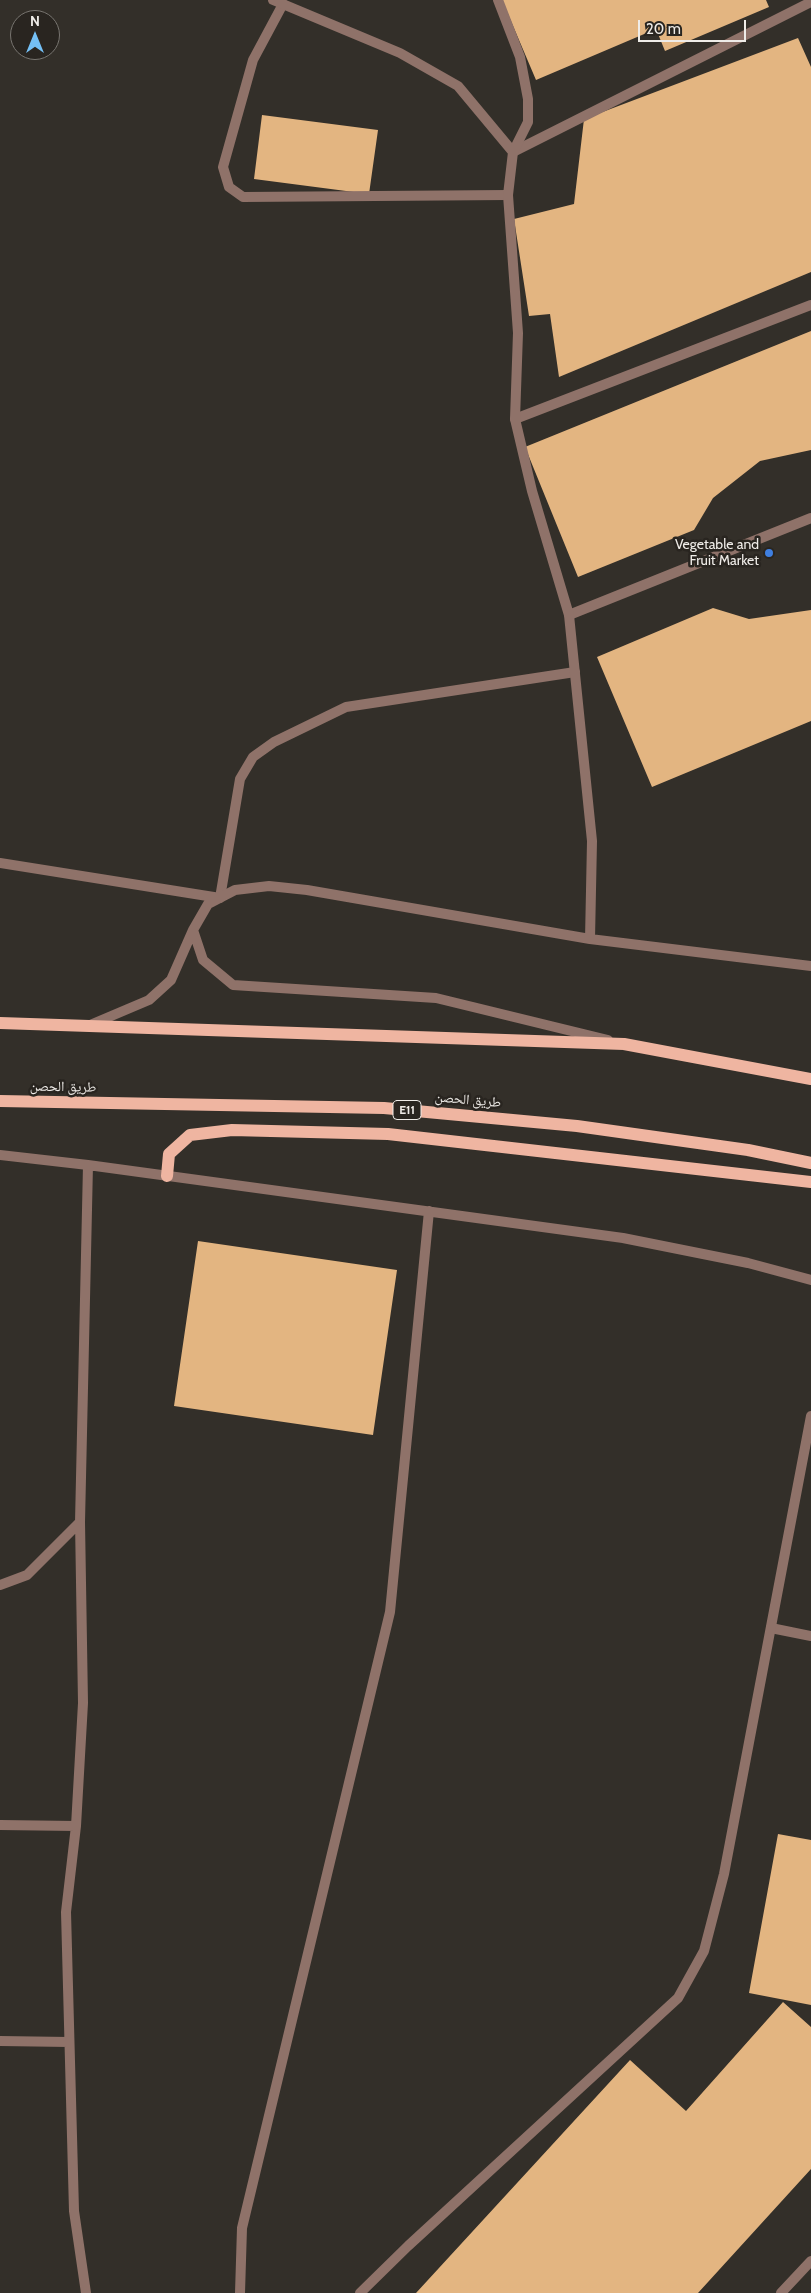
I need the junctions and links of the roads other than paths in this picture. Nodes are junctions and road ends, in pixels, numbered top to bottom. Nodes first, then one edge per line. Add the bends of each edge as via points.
1 (498, 0) edge
2 (280, 1) edge
3 (811, 2) edge
4 (513, 152) junction
5 (508, 195) junction
6 (811, 305) edge
7 (515, 419) junction
8 (811, 518) edge
9 (569, 615) junction
10 (575, 672) junction
11 (0, 863) edge
12 (220, 898) junction
13 (193, 930) junction
14 (590, 939) junction
15 (811, 966) edge
16 (0, 1023) edge
17 (89, 1025) junction
18 (624, 1044) junction
19 (811, 1079) edge
20 (0, 1101) edge
21 (0, 1156) edge
22 (811, 1163) edge
23 (88, 1165) junction
24 (167, 1176) junction
25 (811, 1182) edge
26 (429, 1212) junction
27 (811, 1280) edge
28 (811, 1416) edge
29 (80, 1522) junction
30 (0, 1585) edge
31 (771, 1628) junction
32 (811, 1636) edge
33 (0, 1825) edge
34 (76, 1826) junction
35 (0, 2041) edge
36 (69, 2042) junction
37 (811, 2261) edge
38 (86, 2293) edge
39 (240, 2293) edge
40 (360, 2293) edge
41 (781, 2293) edge

1 - 4 street via 520,57 528,99 528,122
2 - 4 street via 400,53 458,86
2 - 5 street via 253,60 223,167 229,187 243,197
3 - 4 street
4 - 5 street
5 - 7 street via 518,333
6 - 7 street
7 - 9 street via 532,492
8 - 9 street
9 - 10 street
10 - 12 street via 346,707 274,742 252,757 240,779
10 - 14 street via 592,841
11 - 12 street
12 - 13 street via 208,904
12 - 14 street via 235,890 279,886
13 - 17 street via 171,980 164,987 149,1000
13 - 18 street via 203,960 233,985 436,998
14 - 15 street
16 - 17 main road
17 - 18 main road
18 - 19 main road
20 - 22 main road, طريق الحصن / E11 via 384,1108 577,1126 748,1150
21 - 23 street
23 - 24 street
23 - 29 street
24 - 25 main road via 169,1154 190,1135 232,1130 388,1134
24 - 26 street
26 - 27 street via 623,1238 748,1263
26 - 39 street via 390,1612 242,2228
28 - 31 street
29 - 30 street via 27,1575
29 - 34 street via 83,1703
31 - 32 street
31 - 40 street via 724,1874 704,1951 678,1998
33 - 34 street
34 - 36 street via 66,1912
35 - 36 street
36 - 38 street via 74,2211
37 - 41 street

